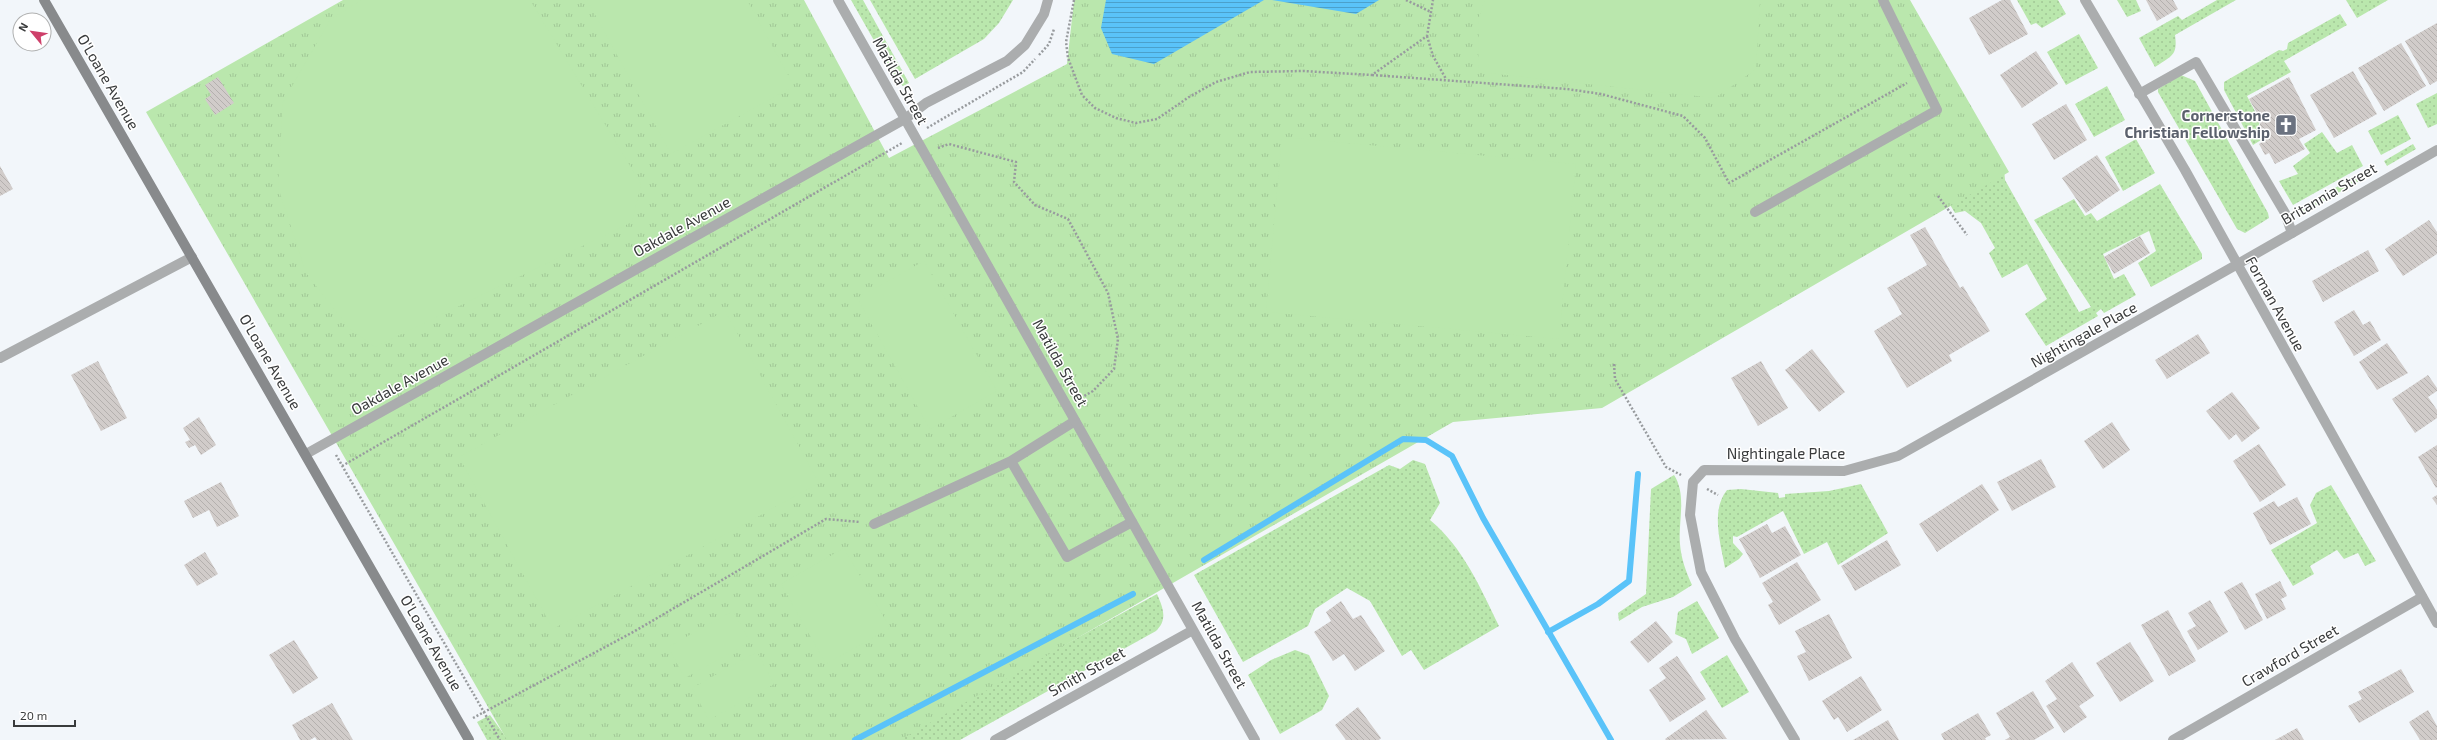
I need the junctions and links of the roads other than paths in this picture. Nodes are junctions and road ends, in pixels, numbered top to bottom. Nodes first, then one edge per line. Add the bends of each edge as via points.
1 (44, 0) edge
2 (838, 0) edge
3 (1048, 0) edge
4 (1884, 0) edge
5 (2085, 0) edge
6 (2139, 94) junction
7 (905, 119) junction
8 (2437, 150) edge
9 (1755, 212) dead end
10 (2292, 233) junction
11 (192, 257) junction
12 (2236, 265) junction
13 (0, 358) edge
14 (1075, 421) junction
15 (306, 454) junction
16 (1011, 462) junction
17 (1132, 522) junction
18 (874, 524) road end
19 (2422, 597) junction
20 (2437, 623) edge
21 (1193, 630) junction
22 (469, 740) edge
23 (995, 740) edge
24 (1255, 740) edge
25 (1795, 740) edge
26 (2173, 740) edge

1 - 11 main road, O'Loane Avenue
2 - 7 street, Matilda Street
3 - 7 street, Oakdale Avenue via 1044,14 1025,45 1007,61 926,104
4 - 9 street via 1937,110
5 - 6 street, Forman Avenue
6 - 10 street via 2196,62 2285,213
6 - 12 street, Forman Avenue
7 - 14 street, Matilda Street
7 - 15 street, Oakdale Avenue
8 - 10 street, Britannia Street
10 - 12 street, Britannia Street
11 - 13 street
11 - 15 main road, O'Loane Avenue
12 - 19 street, Forman Avenue
12 - 25 street, Nightingale Place via 1898,456 1844,471 1704,470 1693,482 1690,515 1701,572 1735,639
14 - 16 street
14 - 17 street, Matilda Street
15 - 22 main road, O'Loane Avenue
16 - 17 street via 1068,557
16 - 18 street
17 - 21 street, Matilda Street
19 - 20 street, Forman Avenue
19 - 26 street, Crawford Street
21 - 23 street, Smith Street
21 - 24 street, Matilda Street

